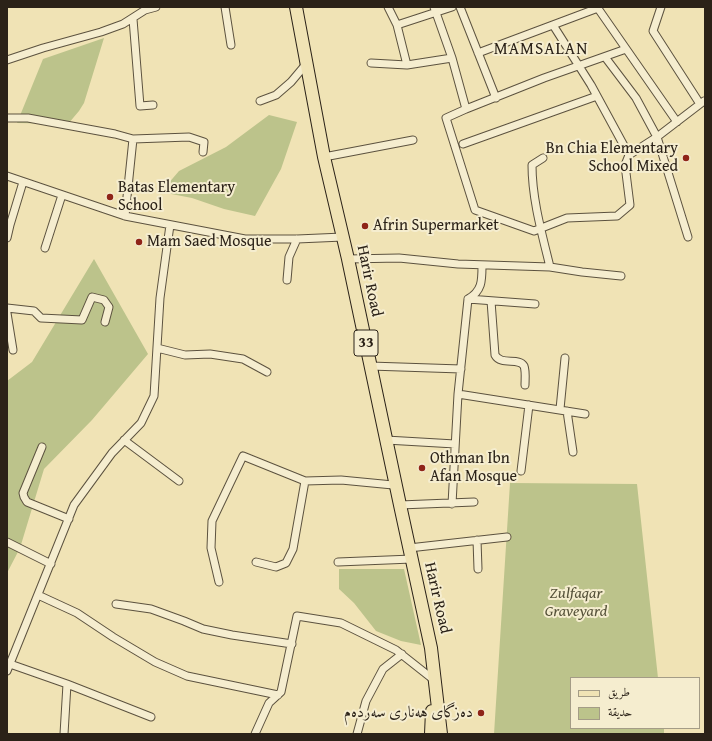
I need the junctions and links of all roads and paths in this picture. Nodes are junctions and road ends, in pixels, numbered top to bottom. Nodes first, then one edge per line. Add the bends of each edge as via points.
1 (156, 7) edge
2 (225, 7) edge
3 (296, 7) edge
4 (388, 7) edge
5 (452, 7) edge
6 (460, 7) edge
7 (661, 7) edge
8 (144, 8) edge
9 (597, 8) edge
10 (435, 10) edge
11 (133, 19) junction
12 (397, 25) junction
13 (553, 25) junction
14 (231, 44) dead end
15 (626, 49) junction
16 (478, 54) junction
17 (605, 57) junction
18 (452, 58) junction
19 (7, 60) edge
20 (307, 63) junction
21 (372, 63) dead end
22 (407, 65) junction
23 (578, 65) junction
24 (597, 96) junction
25 (496, 98) junction
26 (260, 100) dead end
27 (153, 105) dead end
28 (466, 109) junction
29 (7, 118) edge
30 (677, 122) junction
31 (657, 136) junction
32 (133, 139) junction
33 (413, 140) dead end
34 (463, 144) dead end
35 (203, 152) dead end
36 (629, 156) junction
37 (324, 157) junction
38 (543, 158) dead end
39 (7, 176) edge
40 (23, 182) junction
41 (62, 195) junction
42 (125, 216) junction
43 (170, 225) junction
44 (541, 228) junction
45 (343, 237) junction
46 (688, 237) dead end
47 (7, 238) edge
48 (297, 239) junction
49 (45, 248) dead end
50 (348, 259) junction
51 (482, 266) junction
52 (550, 266) junction
53 (621, 276) dead end
54 (287, 280) dead end
55 (468, 299) junction
56 (491, 301) junction
57 (535, 304) dead end
58 (7, 308) edge
59 (7, 313) edge
60 (105, 322) dead end
61 (157, 348) junction
62 (13, 350) dead end
63 (565, 358) dead end
64 (370, 366) junction
65 (461, 369) junction
66 (267, 372) dead end
67 (525, 386) dead end
68 (458, 394) junction
69 (529, 405) junction
70 (563, 410) junction
71 (584, 414) dead end
72 (124, 440) junction
73 (386, 440) junction
74 (456, 444) junction
75 (42, 447) dead end
76 (573, 452) dead end
77 (521, 471) dead end
78 (179, 481) dead end
79 (305, 481) junction
80 (395, 483) junction
81 (474, 502) dead end
82 (452, 504) junction
83 (400, 505) junction
84 (69, 519) junction
85 (507, 537) dead end
86 (477, 540) junction
87 (7, 542) edge
88 (410, 553) junction
89 (256, 562) dead end
90 (338, 562) dead end
91 (51, 564) junction
92 (478, 569) dead end
93 (219, 582) dead end
94 (38, 595) junction
95 (116, 604) dead end
96 (292, 644) junction
97 (402, 654) junction
98 (9, 663) edge
99 (434, 680) junction
100 (67, 684) junction
101 (278, 695) junction
102 (151, 718) dead end
103 (64, 734) edge
104 (255, 734) edge
105 (358, 734) edge
106 (431, 734) edge
107 (441, 734) edge

1 - 8 street
2 - 14 street
3 - 20 main road, Harir Road / 33
4 - 12 street
5 - 10 street
6 - 16 street
7 - 30 street via 653,31 702,102
8 - 11 street
9 - 13 street
9 - 15 street
10 - 12 street
10 - 18 street
11 - 19 street via 101,32
11 - 27 street via 140,106
12 - 22 street
13 - 16 street
13 - 23 street
15 - 17 street
15 - 30 street
16 - 25 street
17 - 23 street
17 - 31 street via 636,98
18 - 22 street
18 - 28 street
20 - 26 street via 276,95
20 - 37 main road, Harir Road / 33
21 - 22 street
23 - 24 street
23 - 25 street
24 - 34 street
24 - 36 street
25 - 28 street
28 - 44 street via 446,118 475,210 534,231
29 - 32 street via 28,118
30 - 31 street
31 - 36 street
31 - 46 street
32 - 35 street via 189,137 204,142
32 - 42 street
33 - 37 street
36 - 44 street via 625,165 630,204 617,216 567,218
37 - 45 main road, Harir Road / 33
38 - 44 street via 532,165
39 - 40 street
40 - 41 street
40 - 47 street
41 - 42 street
41 - 49 street
42 - 43 street
43 - 48 street via 245,239
43 - 61 street via 160,298
44 - 52 street
45 - 48 street
45 - 50 main road, Harir Road / 33
48 - 54 street via 289,257
50 - 51 street via 399,258
50 - 64 main road, Harir Road / 33
51 - 52 street
51 - 55 street via 480,287 476,294
52 - 53 street
55 - 56 street
55 - 65 street
56 - 57 street
56 - 67 street via 495,355 500,360 519,362 524,366
58 - 60 street via 34,311 41,318 82,320 92,297 104,300 108,307
59 - 62 street
61 - 66 street via 185,355 210,354 243,359
61 - 72 street via 154,396 141,423
63 - 70 street
64 - 65 street
64 - 73 main road, Harir Road / 33
65 - 68 street
68 - 69 street
68 - 74 street
69 - 70 street
69 - 77 street
70 - 71 street
70 - 76 street
72 - 78 street
72 - 84 street via 74,505
73 - 74 street
73 - 80 main road, Harir Road / 33
74 - 82 street
75 - 84 street via 23,493 24,497 27,502
79 - 80 street via 341,480 393,485
79 - 89 street via 293,549 286,563 276,567
79 - 93 street via 243,456 212,521 211,548
80 - 83 main road, Harir Road / 33
81 - 82 street
82 - 83 street
83 - 88 main road, Harir Road / 33
84 - 91 street
85 - 86 street
86 - 88 street
86 - 92 street
87 - 91 street
88 - 90 street
88 - 99 main road, Harir Road / 33 via 431,648
91 - 94 street
94 - 98 street
94 - 101 street via 77,613 155,662 187,676
95 - 96 street via 151,609 203,629
96 - 97 street via 297,616 341,623
96 - 101 street via 281,692
97 - 99 street
97 - 105 street via 383,669 366,701
98 - 100 street
99 - 106 main road, 33
99 - 107 main road, 33
100 - 102 street
100 - 103 street
101 - 104 street via 269,703

